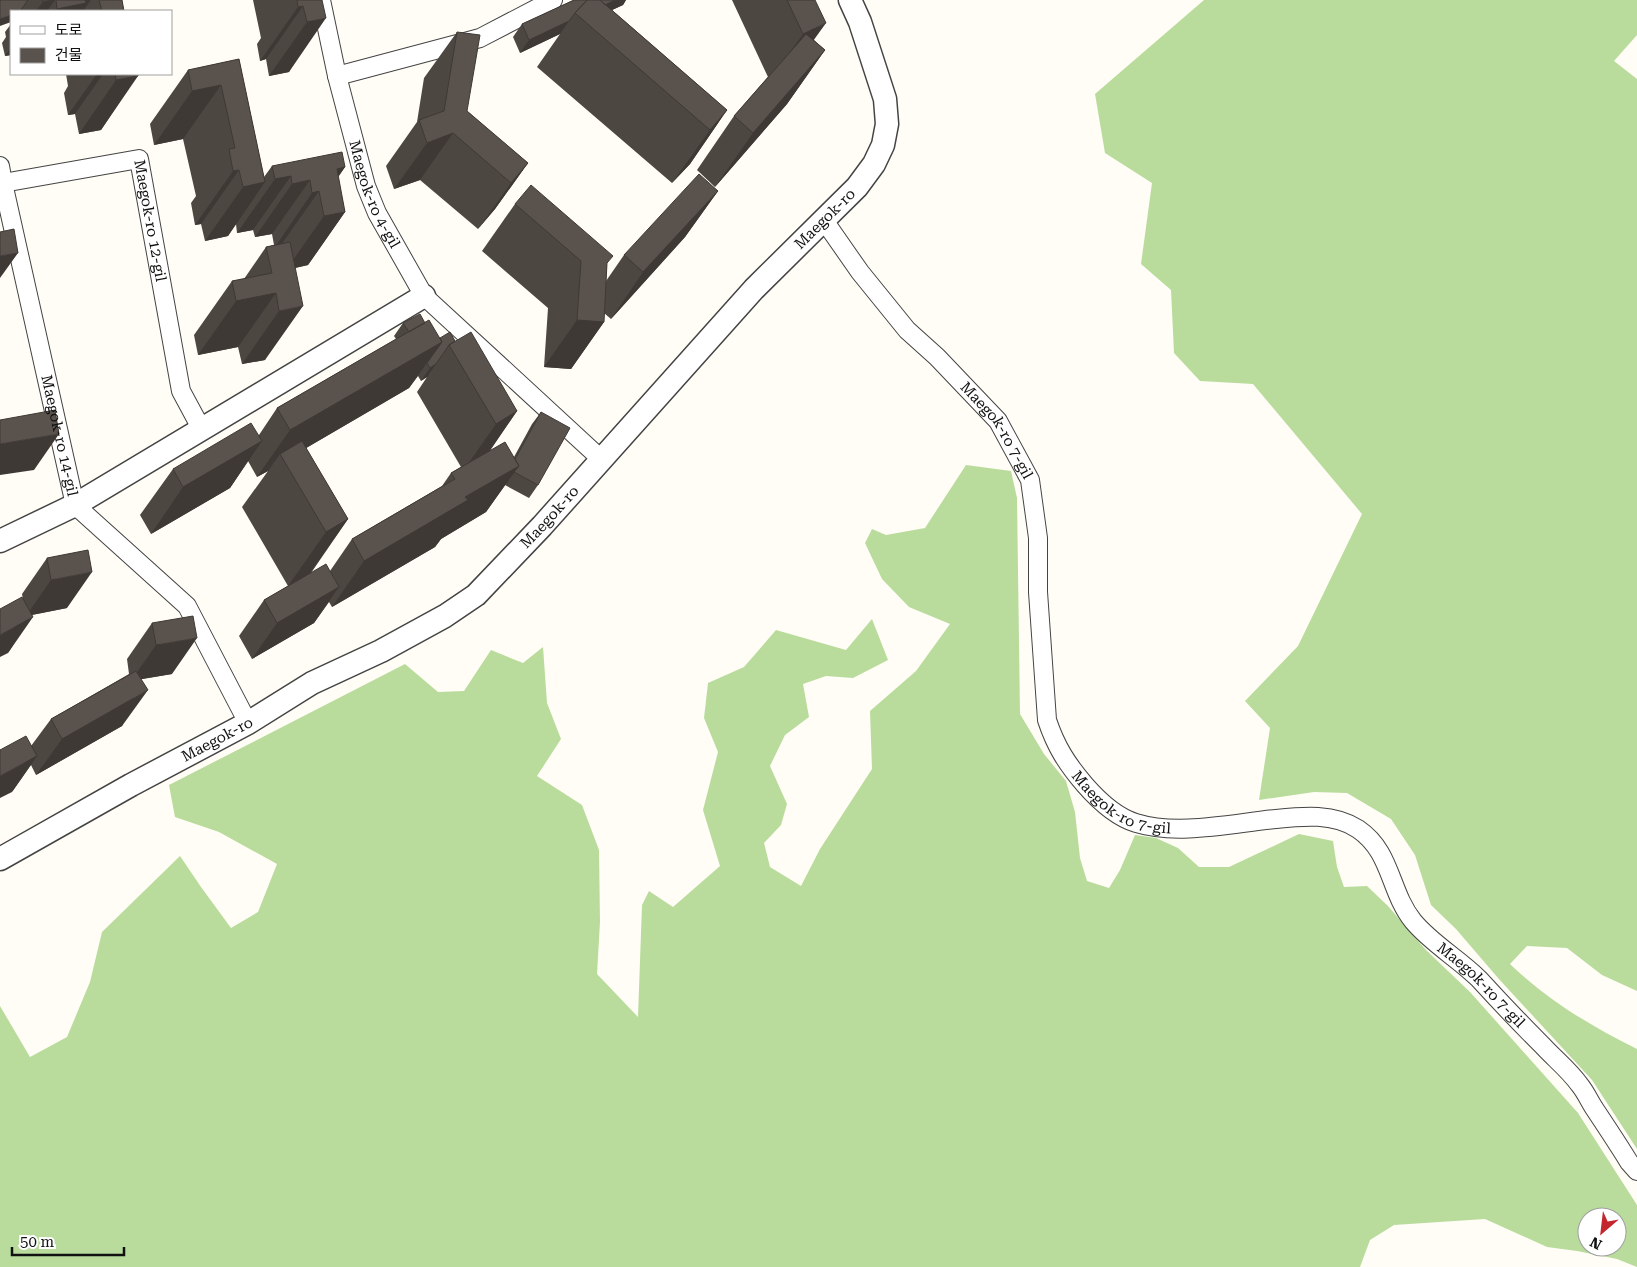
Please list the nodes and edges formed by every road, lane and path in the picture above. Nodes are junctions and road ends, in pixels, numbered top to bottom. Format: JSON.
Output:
{"nodes":[{"id":1,"x":321,"y":0,"type":"edge"},
{"id":2,"x":553,"y":0,"type":"edge"},
{"id":3,"x":850,"y":0,"type":"edge"},
{"id":4,"x":337,"y":76,"type":"junction"},
{"id":5,"x":1,"y":177,"type":"edge"},
{"id":6,"x":823,"y":219,"type":"junction"},
{"id":7,"x":424,"y":296,"type":"junction"},
{"id":8,"x":202,"y":430,"type":"junction"},
{"id":9,"x":601,"y":459,"type":"junction"},
{"id":10,"x":75,"y":505,"type":"junction"},
{"id":11,"x":0,"y":541,"type":"edge"},
{"id":12,"x":248,"y":723,"type":"junction"},
{"id":13,"x":0,"y":859,"type":"edge"},
{"id":14,"x":1637,"y":1171,"type":"edge"}],
"edges":[{"from":1,"to":4,"type":"street","name":"Maegok-ro 4-gil"},
{"from":2,"to":4,"type":"street"},
{"from":3,"to":6,"type":"street","name":"Maegok-ro"},
{"from":4,"to":7,"type":"street","name":"Maegok-ro 4-gil"},
{"from":5,"to":8,"type":"street","name":"Maegok-ro 12-gil"},
{"from":5,"to":10,"type":"street","name":"Maegok-ro 14-gil"},
{"from":6,"to":9,"type":"street","name":"Maegok-ro"},
{"from":6,"to":14,"type":"street","name":"Maegok-ro 7-gil"},
{"from":7,"to":8,"type":"street"},
{"from":7,"to":9,"type":"street","name":"Maegok-ro 4-gil"},
{"from":8,"to":10,"type":"street"},
{"from":9,"to":12,"type":"street","name":"Maegok-ro"},
{"from":10,"to":11,"type":"street"},
{"from":10,"to":12,"type":"street","name":"Maegok-ro 14-gil"},
{"from":12,"to":13,"type":"street","name":"Maegok-ro"}]}
